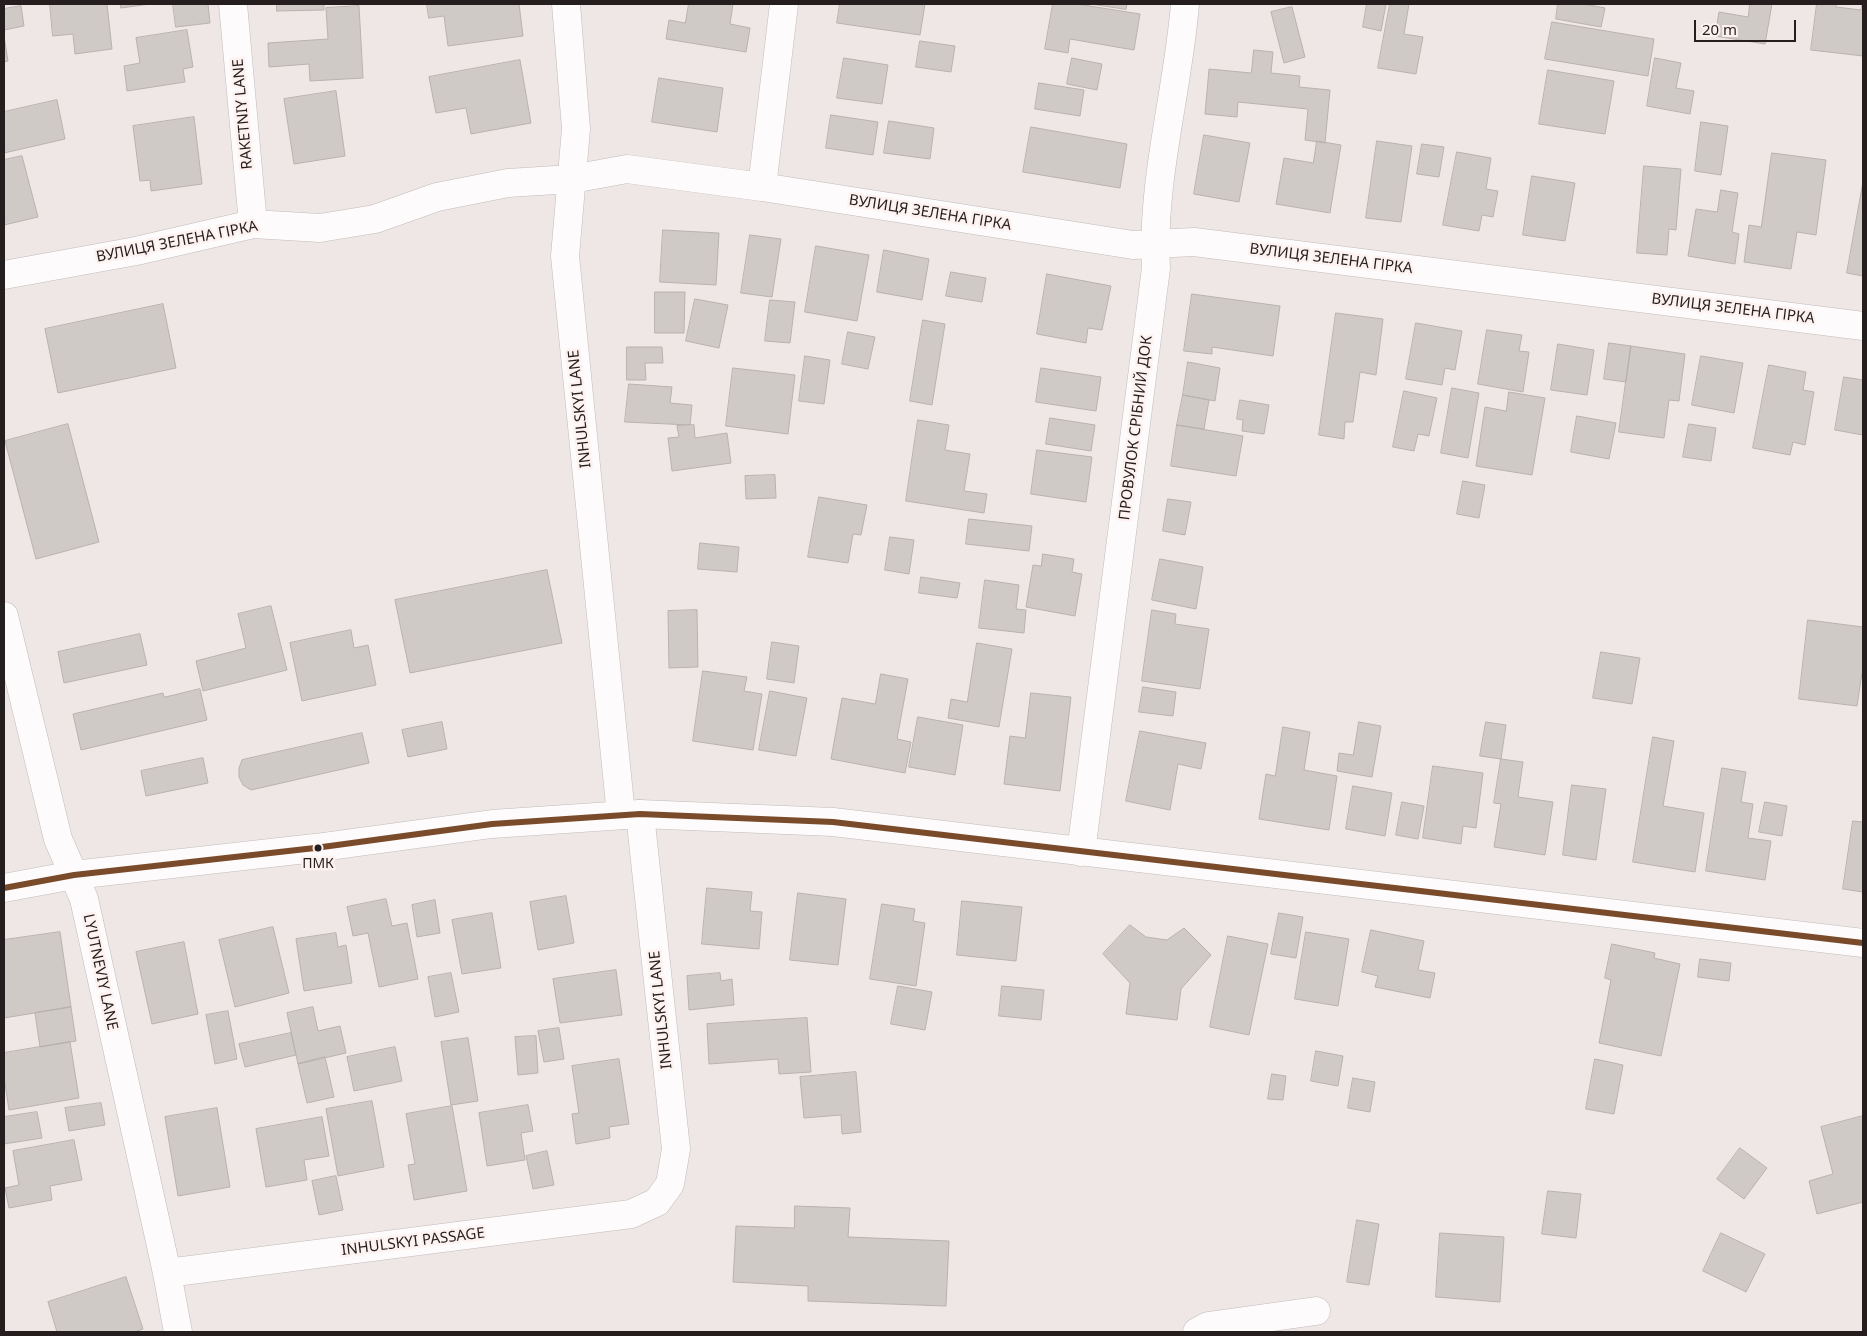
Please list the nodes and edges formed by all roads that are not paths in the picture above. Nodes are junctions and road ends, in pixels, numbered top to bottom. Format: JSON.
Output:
{"nodes":[{"id":1,"x":233,"y":4,"type":"edge"},
{"id":2,"x":566,"y":4,"type":"edge"},
{"id":3,"x":784,"y":4,"type":"edge"},
{"id":4,"x":1185,"y":4,"type":"edge"},
{"id":5,"x":572,"y":179,"type":"junction"},
{"id":6,"x":762,"y":187,"type":"junction"},
{"id":7,"x":253,"y":224,"type":"junction"},
{"id":8,"x":1155,"y":244,"type":"junction"},
{"id":9,"x":4,"y":275,"type":"edge"},
{"id":10,"x":1863,"y":326,"type":"edge"},
{"id":11,"x":4,"y":616,"type":"edge"},
{"id":12,"x":631,"y":814,"type":"junction"},
{"id":13,"x":1081,"y":852,"type":"junction"},
{"id":14,"x":74,"y":875,"type":"junction"},
{"id":15,"x":4,"y":888,"type":"edge"},
{"id":16,"x":1863,"y":943,"type":"edge"},
{"id":17,"x":657,"y":1202,"type":"joint"},
{"id":18,"x":167,"y":1273,"type":"junction"},
{"id":19,"x":1316,"y":1311,"type":"dead end"},
{"id":20,"x":178,"y":1332,"type":"edge"},
{"id":21,"x":1197,"y":1332,"type":"edge"}],
"edges":[{"from":1,"to":7,"type":"street","name":"RAKETNIY LANE"},
{"from":2,"to":5,"type":"street","name":"INHULSKYI LANE"},
{"from":3,"to":6,"type":"street"},
{"from":4,"to":8,"type":"street","name":"ПРОВУЛОК СРІБНИЙ ДОК"},
{"from":5,"to":6,"type":"street","name":"ВУЛИЦЯ ЗЕЛЕНА ГІРКА"},
{"from":5,"to":7,"type":"street","name":"ВУЛИЦЯ ЗЕЛЕНА ГІРКА"},
{"from":5,"to":12,"type":"street","name":"INHULSKYI LANE"},
{"from":6,"to":8,"type":"street","name":"ВУЛИЦЯ ЗЕЛЕНА ГІРКА"},
{"from":7,"to":9,"type":"street","name":"ВУЛИЦЯ ЗЕЛЕНА ГІРКА"},
{"from":8,"to":10,"type":"street","name":"ВУЛИЦЯ ЗЕЛЕНА ГІРКА"},
{"from":8,"to":13,"type":"street","name":"ПРОВУЛОК СРІБНИЙ ДОК"},
{"from":11,"to":14,"type":"street","name":"LYUTNEVIY LANE"},
{"from":12,"to":13,"type":"street"},
{"from":12,"to":14,"type":"street"},
{"from":12,"to":17,"type":"street","name":"INHULSKYI LANE"},
{"from":13,"to":16,"type":"street"},
{"from":14,"to":15,"type":"street"},
{"from":14,"to":18,"type":"street","name":"LYUTNEVIY LANE"},
{"from":17,"to":18,"type":"street","name":"INHULSKYI PASSAGE"},
{"from":18,"to":20,"type":"street","name":"LYUTNEVIY LANE"},
{"from":19,"to":21,"type":"street"}]}
